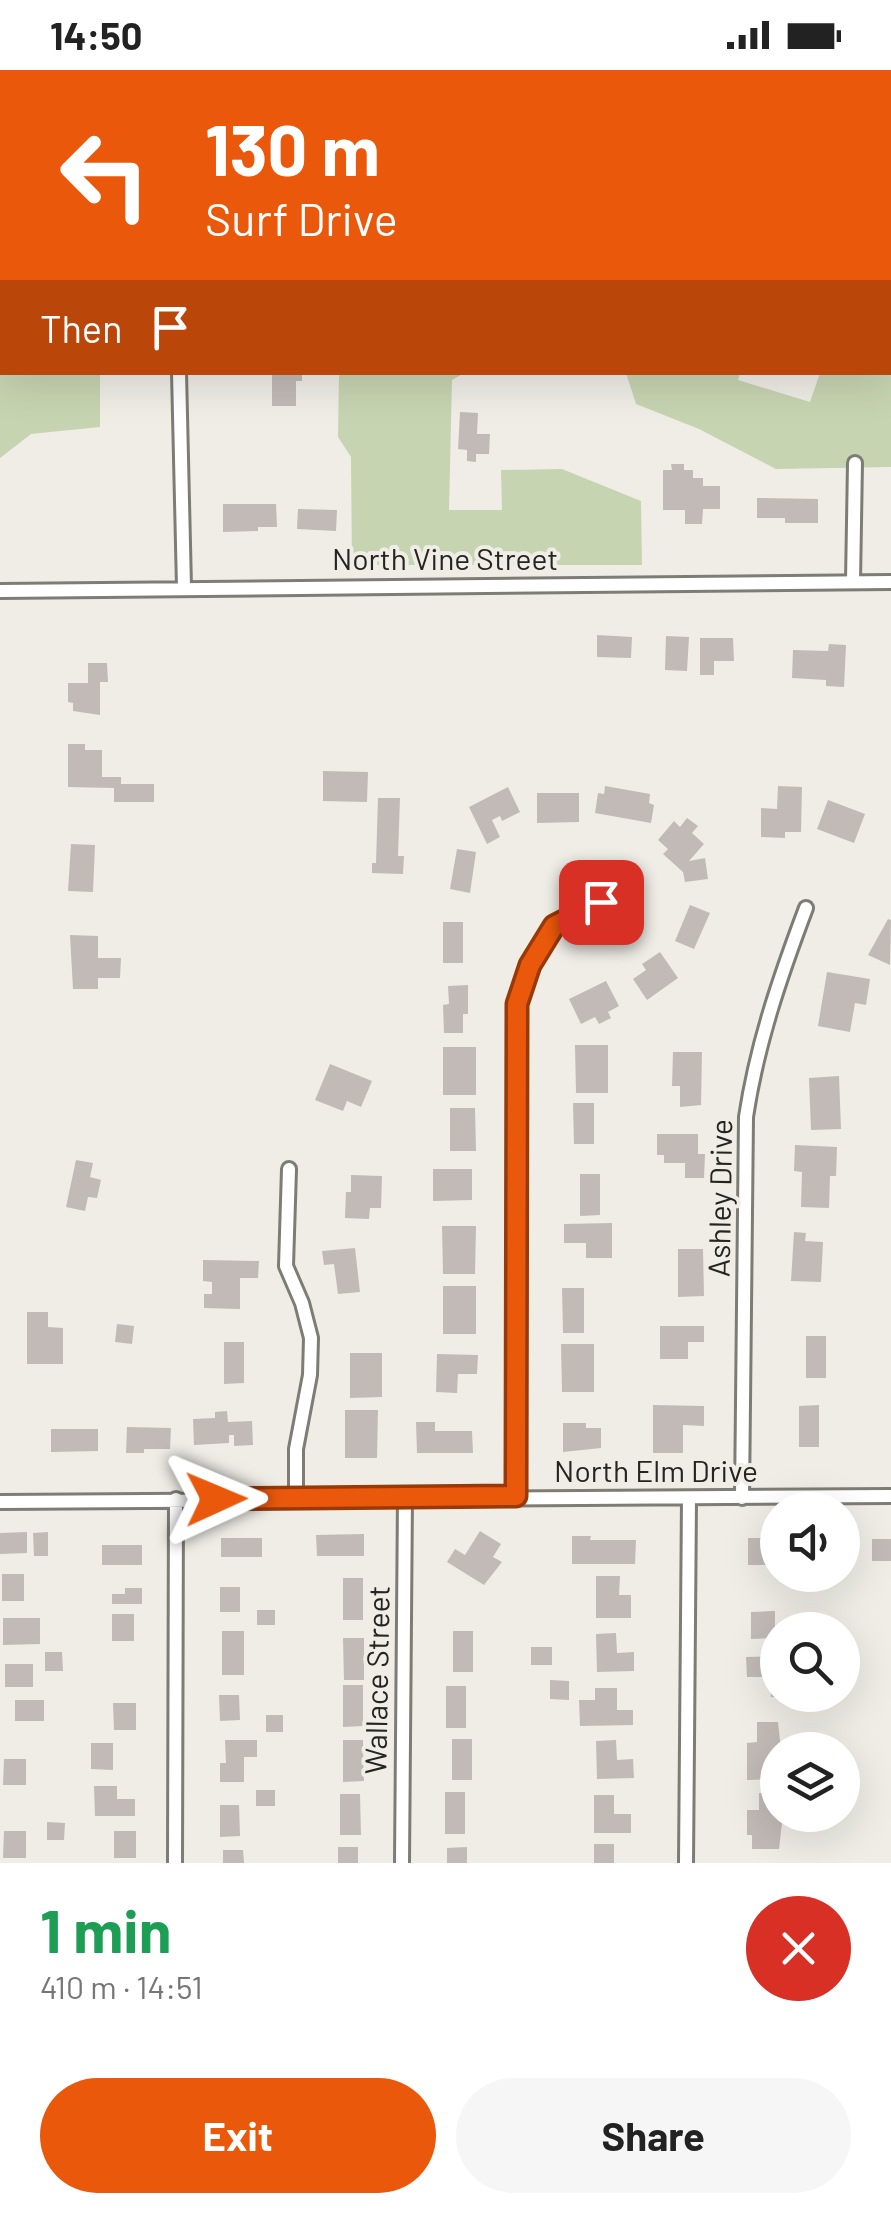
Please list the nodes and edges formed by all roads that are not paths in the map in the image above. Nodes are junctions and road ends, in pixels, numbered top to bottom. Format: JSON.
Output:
{"nodes":[{"id":1,"x":179,"y":375,"type":"edge"},
{"id":2,"x":855,"y":463,"type":"dead end"},
{"id":3,"x":853,"y":582,"type":"junction"},
{"id":4,"x":891,"y":582,"type":"edge"},
{"id":5,"x":184,"y":588,"type":"junction"},
{"id":6,"x":0,"y":592,"type":"edge"},
{"id":7,"x":601,"y":902,"type":"dead end"},
{"id":8,"x":806,"y":908,"type":"dead end"},
{"id":9,"x":288,"y":1169,"type":"dead end"},
{"id":10,"x":516,"y":1496,"type":"junction"},
{"id":11,"x":891,"y":1496,"type":"edge"},
{"id":12,"x":405,"y":1497,"type":"junction"},
{"id":13,"x":296,"y":1498,"type":"junction"},
{"id":14,"x":742,"y":1498,"type":"junction"},
{"id":15,"x":176,"y":1499,"type":"junction"},
{"id":16,"x":690,"y":1499,"type":"junction"},
{"id":17,"x":0,"y":1502,"type":"edge"},
{"id":18,"x":174,"y":1863,"type":"edge"},
{"id":19,"x":402,"y":1863,"type":"edge"},
{"id":20,"x":686,"y":1863,"type":"edge"}],
"edges":[{"from":1,"to":5,"type":"street"},
{"from":2,"to":3,"type":"street"},
{"from":3,"to":4,"type":"street","name":"North Vine Street"},
{"from":3,"to":5,"type":"street","name":"North Vine Street"},
{"from":5,"to":6,"type":"street","name":"North Vine Street"},
{"from":7,"to":10,"type":"street"},
{"from":8,"to":14,"type":"street","name":"Ashley Drive"},
{"from":9,"to":13,"type":"street"},
{"from":10,"to":12,"type":"street","name":"North Elm Drive"},
{"from":10,"to":16,"type":"street","name":"North Elm Drive"},
{"from":11,"to":14,"type":"street","name":"North Elm Drive"},
{"from":12,"to":13,"type":"street","name":"North Elm Drive"},
{"from":12,"to":19,"type":"street","name":"Wallace Street"},
{"from":13,"to":15,"type":"street","name":"North Elm Drive"},
{"from":14,"to":16,"type":"street","name":"North Elm Drive"},
{"from":15,"to":17,"type":"street","name":"North Elm Drive"},
{"from":15,"to":18,"type":"street"},
{"from":16,"to":20,"type":"street"}]}
